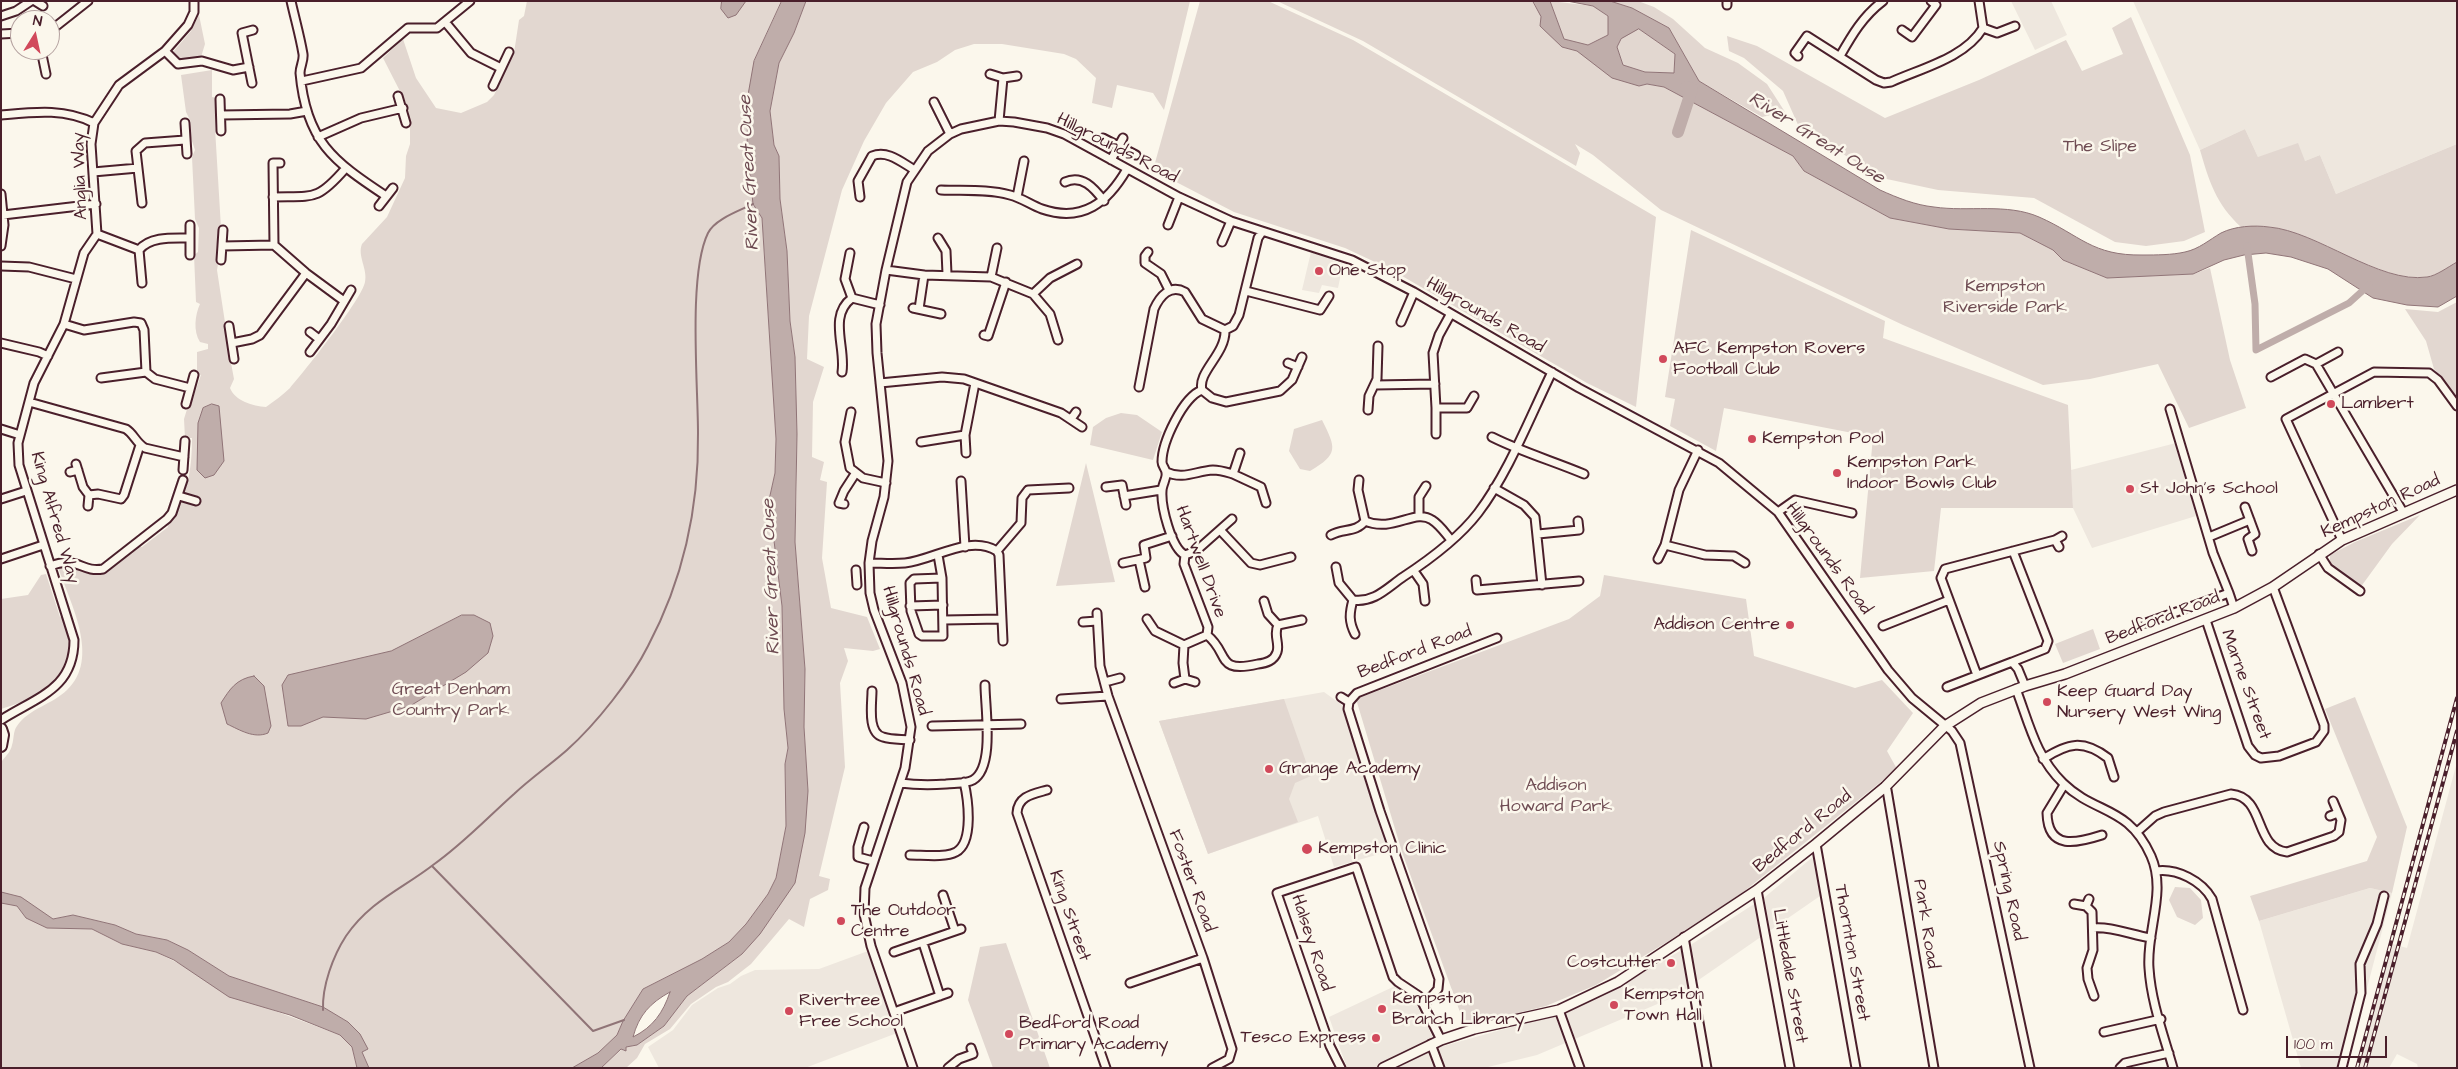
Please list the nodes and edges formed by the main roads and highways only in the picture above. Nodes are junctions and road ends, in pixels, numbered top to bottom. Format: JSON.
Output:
{"nodes":[{"id":1,"x":2457,"y":490,"type":"edge"},
{"id":2,"x":2319,"y":554,"type":"joint"},
{"id":3,"x":1,"y":729,"type":"edge"},
{"id":4,"x":1,"y":746,"type":"edge"},
{"id":5,"x":1383,"y":1068,"type":"edge"}],
"edges":[{"from":1,"to":2,"type":"main road","name":"Kempston Road"},
{"from":2,"to":5,"type":"main road","name":"Bedford Road"},
{"from":3,"to":4,"type":"highway"}]}
